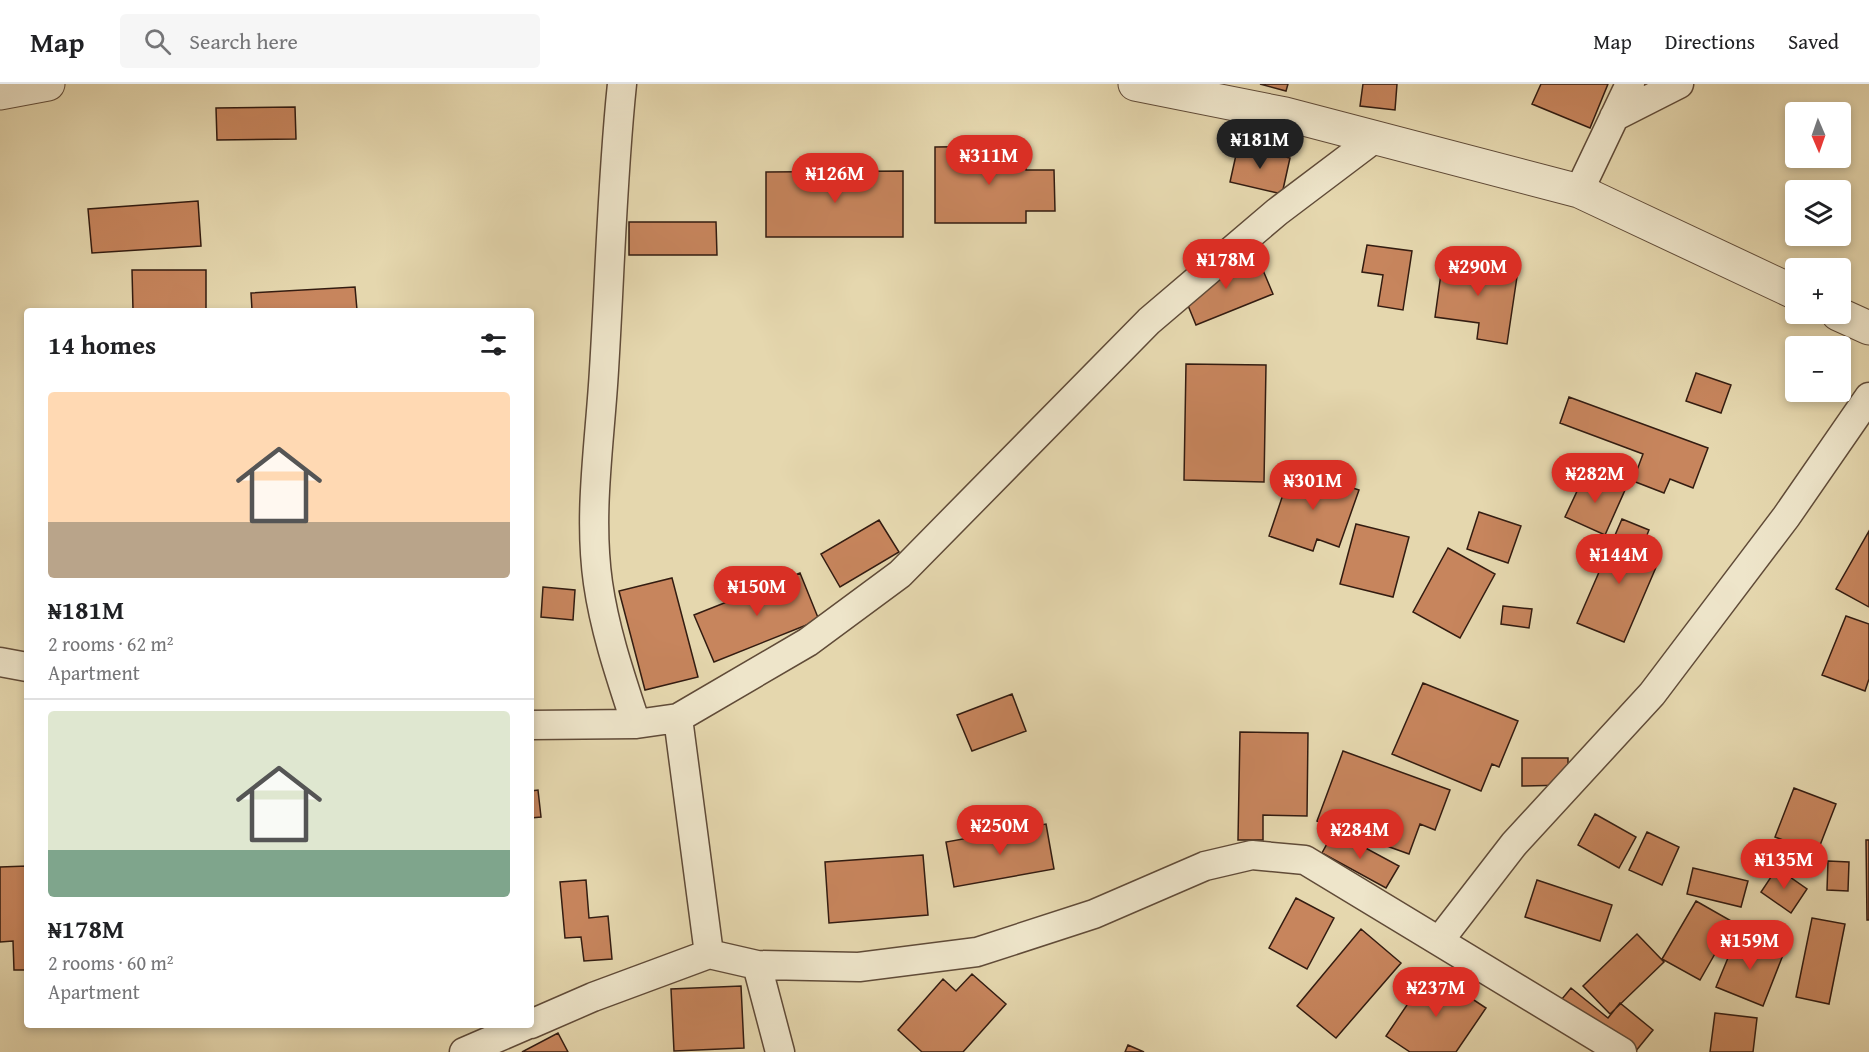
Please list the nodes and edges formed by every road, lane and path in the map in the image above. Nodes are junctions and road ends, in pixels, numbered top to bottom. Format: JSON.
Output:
{"nodes":[{"id":1,"x":48,"y":84,"type":"edge"},
{"id":2,"x":622,"y":84,"type":"edge"},
{"id":3,"x":1135,"y":84,"type":"edge"},
{"id":4,"x":1630,"y":84,"type":"edge"},
{"id":5,"x":1679,"y":84,"type":"edge"},
{"id":6,"x":0,"y":93,"type":"edge"},
{"id":7,"x":1614,"y":117,"type":"junction"},
{"id":8,"x":1375,"y":138,"type":"junction"},
{"id":9,"x":1580,"y":191,"type":"junction"},
{"id":10,"x":1785,"y":288,"type":"edge"},
{"id":11,"x":1851,"y":320,"type":"edge"},
{"id":12,"x":1869,"y":328,"type":"edge"},
{"id":13,"x":1869,"y":397,"type":"edge"},
{"id":14,"x":0,"y":662,"type":"edge"},
{"id":15,"x":24,"y":666,"type":"edge"},
{"id":16,"x":678,"y":718,"type":"junction"},
{"id":17,"x":636,"y":724,"type":"junction"},
{"id":18,"x":534,"y":725,"type":"edge"},
{"id":19,"x":1439,"y":941,"type":"junction"},
{"id":20,"x":709,"y":954,"type":"junction"},
{"id":21,"x":758,"y":965,"type":"junction"},
{"id":22,"x":534,"y":1022,"type":"edge"},
{"id":23,"x":521,"y":1028,"type":"edge"},
{"id":24,"x":464,"y":1052,"type":"edge"},
{"id":25,"x":780,"y":1052,"type":"edge"},
{"id":26,"x":1622,"y":1052,"type":"edge"}],
"edges":[{"from":1,"to":6,"type":"street"},
{"from":2,"to":17,"type":"street"},
{"from":3,"to":8,"type":"street"},
{"from":4,"to":7,"type":"street"},
{"from":5,"to":7,"type":"street"},
{"from":7,"to":9,"type":"street"},
{"from":8,"to":9,"type":"street"},
{"from":8,"to":16,"type":"street"},
{"from":9,"to":10,"type":"street"},
{"from":11,"to":12,"type":"street"},
{"from":13,"to":19,"type":"street"},
{"from":14,"to":15,"type":"street"},
{"from":16,"to":17,"type":"street"},
{"from":16,"to":20,"type":"street"},
{"from":17,"to":18,"type":"street"},
{"from":19,"to":21,"type":"street"},
{"from":19,"to":26,"type":"street"},
{"from":20,"to":21,"type":"street"},
{"from":20,"to":22,"type":"street"},
{"from":21,"to":25,"type":"street"},
{"from":23,"to":24,"type":"street"}]}
